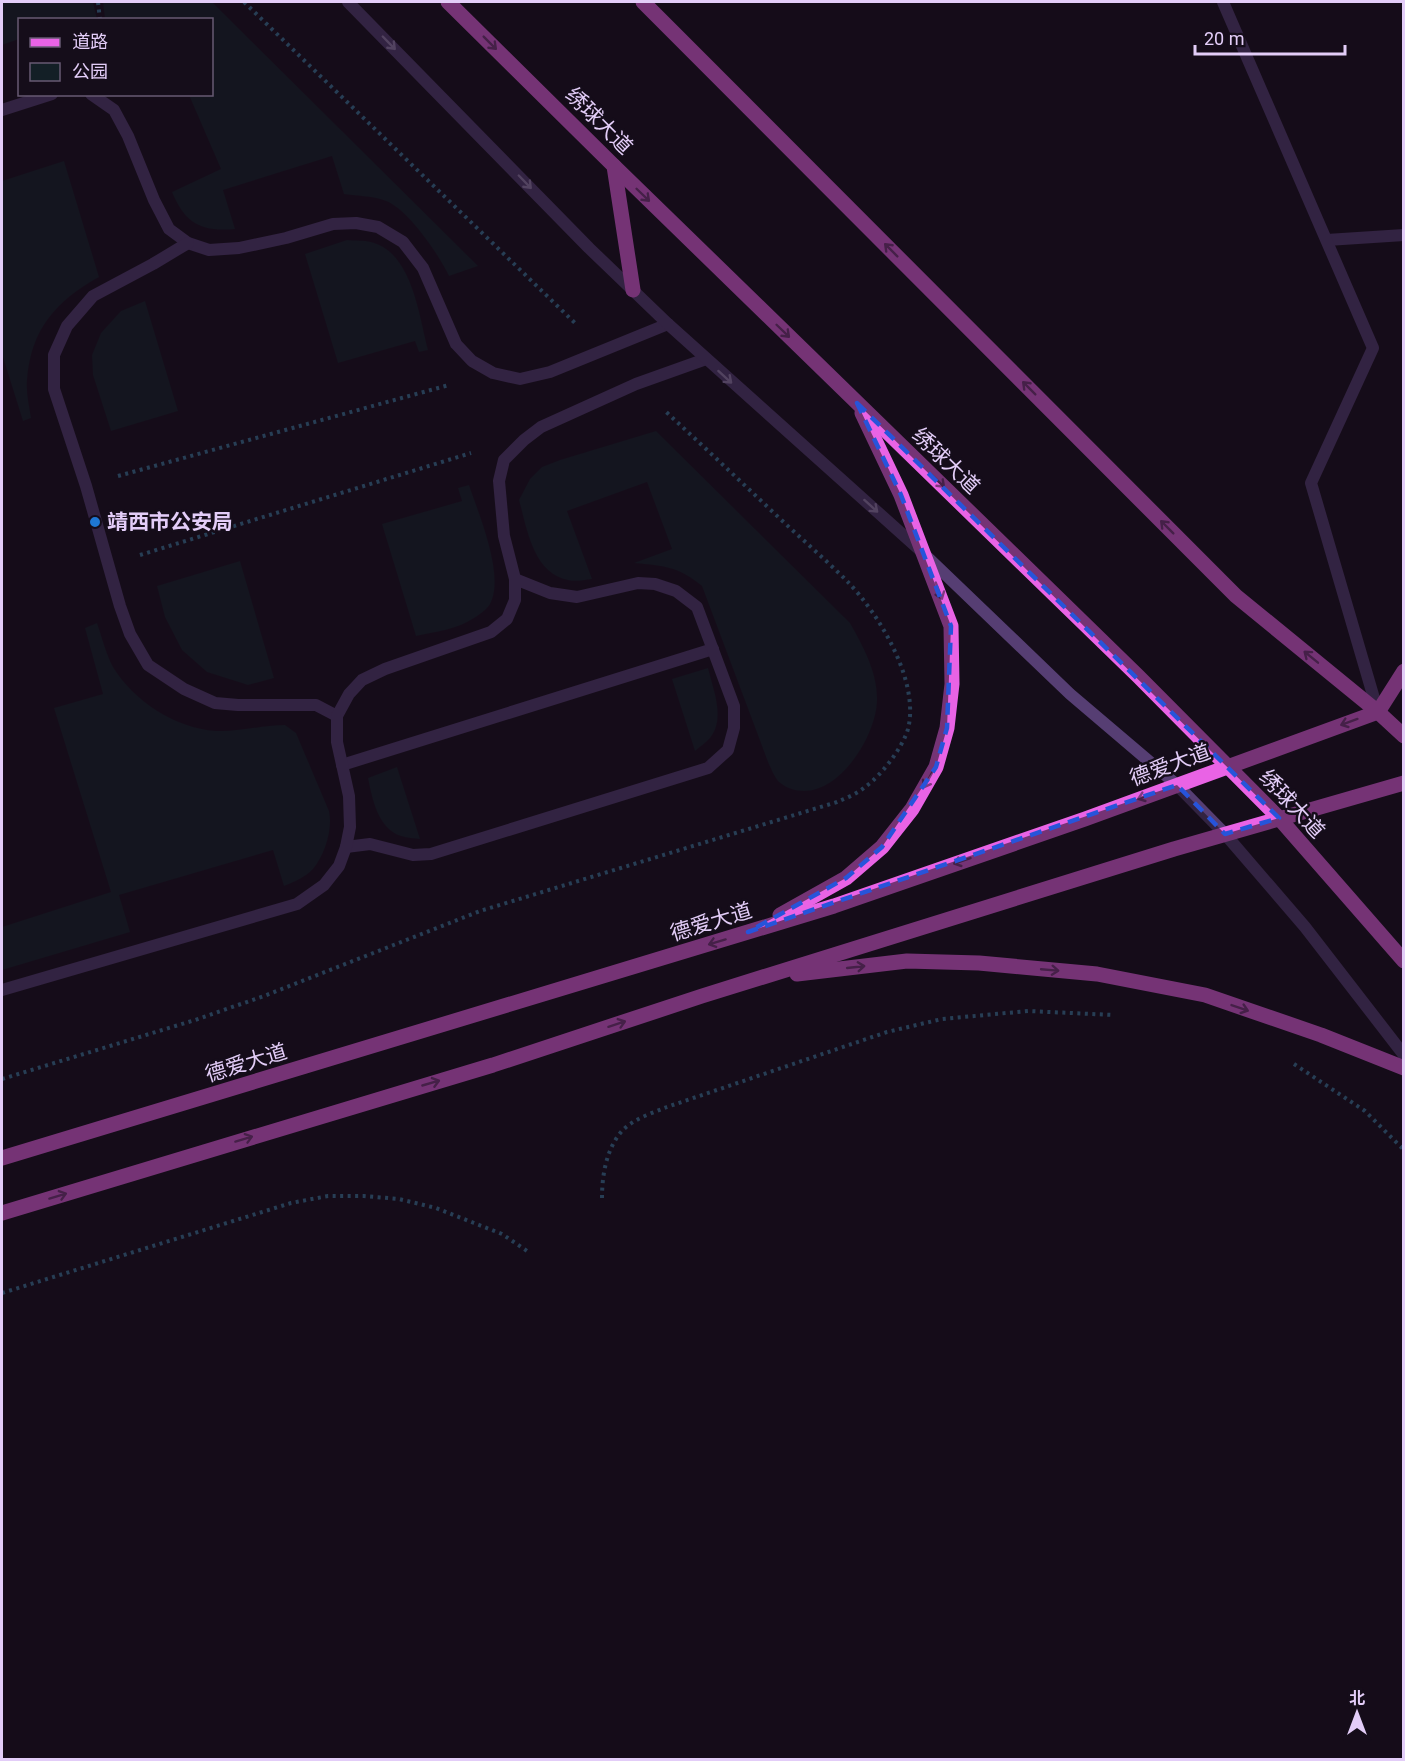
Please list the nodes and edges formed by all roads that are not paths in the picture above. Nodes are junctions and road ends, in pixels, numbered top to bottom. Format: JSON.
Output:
{"nodes":[{"id":1,"x":348,"y":2,"type":"edge"},
{"id":2,"x":448,"y":2,"type":"edge"},
{"id":3,"x":643,"y":2,"type":"edge"},
{"id":4,"x":1223,"y":2,"type":"edge"},
{"id":5,"x":46,"y":96,"type":"edge"},
{"id":6,"x":95,"y":96,"type":"edge"},
{"id":7,"x":2,"y":110,"type":"edge"},
{"id":8,"x":614,"y":166,"type":"junction"},
{"id":9,"x":1404,"y":235,"type":"edge"},
{"id":10,"x":1327,"y":240,"type":"junction"},
{"id":11,"x":188,"y":243,"type":"junction"},
{"id":12,"x":633,"y":290,"type":"junction"},
{"id":13,"x":668,"y":324,"type":"junction"},
{"id":14,"x":706,"y":360,"type":"junction"},
{"id":15,"x":857,"y":403,"type":"junction"},
{"id":16,"x":921,"y":551,"type":"junction"},
{"id":17,"x":515,"y":579,"type":"junction"},
{"id":18,"x":713,"y":649,"type":"junction"},
{"id":19,"x":1404,"y":670,"type":"edge"},
{"id":20,"x":1378,"y":712,"type":"junction"},
{"id":21,"x":337,"y":716,"type":"junction"},
{"id":22,"x":1404,"y":736,"type":"edge"},
{"id":23,"x":342,"y":765,"type":"junction"},
{"id":24,"x":1227,"y":767,"type":"junction"},
{"id":25,"x":1404,"y":783,"type":"edge"},
{"id":26,"x":1177,"y":785,"type":"junction"},
{"id":27,"x":1280,"y":818,"type":"junction"},
{"id":28,"x":1225,"y":834,"type":"junction"},
{"id":29,"x":346,"y":847,"type":"junction"},
{"id":30,"x":748,"y":932,"type":"junction"},
{"id":31,"x":1404,"y":961,"type":"edge"},
{"id":32,"x":756,"y":980,"type":"junction"},
{"id":33,"x":2,"y":990,"type":"edge"},
{"id":34,"x":1404,"y":1055,"type":"edge"},
{"id":35,"x":1404,"y":1068,"type":"edge"},
{"id":36,"x":2,"y":1158,"type":"edge"},
{"id":37,"x":2,"y":1213,"type":"edge"}],
"edges":[{"from":1,"to":12,"type":"street","one_way":true},
{"from":2,"to":8,"type":"main road","name":"绣球大道","one_way":true},
{"from":20,"to":3,"type":"main road","one_way":true},
{"from":4,"to":10,"type":"street"},
{"from":5,"to":7,"type":"street"},
{"from":6,"to":11,"type":"street"},
{"from":8,"to":12,"type":"main road"},
{"from":8,"to":15,"type":"main road","name":"绣球大道","one_way":true},
{"from":9,"to":10,"type":"street"},
{"from":10,"to":20,"type":"street"},
{"from":11,"to":13,"type":"street"},
{"from":11,"to":21,"type":"street"},
{"from":12,"to":13,"type":"street"},
{"from":13,"to":14,"type":"street"},
{"from":14,"to":16,"type":"street","one_way":true},
{"from":14,"to":17,"type":"street"},
{"from":15,"to":16,"type":"main road"},
{"from":15,"to":24,"type":"main road","name":"绣球大道","one_way":true},
{"from":16,"to":26,"type":"street"},
{"from":16,"to":30,"type":"main road","one_way":true},
{"from":17,"to":18,"type":"street"},
{"from":17,"to":21,"type":"street"},
{"from":18,"to":23,"type":"street"},
{"from":18,"to":29,"type":"street"},
{"from":19,"to":20,"type":"main road"},
{"from":20,"to":22,"type":"main road"},
{"from":20,"to":24,"type":"main road","name":"德爱大道","one_way":true},
{"from":21,"to":23,"type":"street"},
{"from":23,"to":29,"type":"street"},
{"from":24,"to":26,"type":"main road","name":"德爱大道"},
{"from":24,"to":27,"type":"main road","name":"绣球大道"},
{"from":25,"to":27,"type":"main road"},
{"from":26,"to":28,"type":"street"},
{"from":26,"to":30,"type":"main road","name":"德爱大道","one_way":true},
{"from":27,"to":28,"type":"main road"},
{"from":27,"to":31,"type":"main road","name":"绣球大道"},
{"from":28,"to":32,"type":"main road"},
{"from":28,"to":34,"type":"street"},
{"from":29,"to":33,"type":"street"},
{"from":30,"to":36,"type":"main road","name":"德爱大道","one_way":true},
{"from":32,"to":35,"type":"main road","one_way":true},
{"from":37,"to":32,"type":"main road","one_way":true}]}
